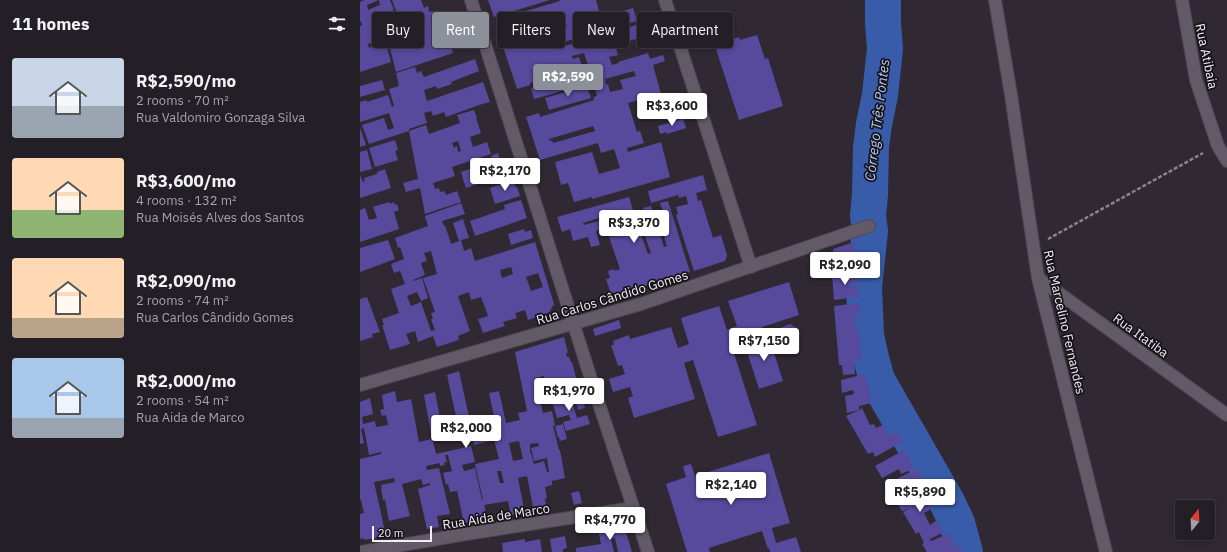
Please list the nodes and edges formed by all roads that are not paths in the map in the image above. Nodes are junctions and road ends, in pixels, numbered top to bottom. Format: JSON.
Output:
{"nodes":[{"id":1,"x":471,"y":0,"type":"edge"},
{"id":2,"x":665,"y":0,"type":"edge"},
{"id":3,"x":995,"y":0,"type":"edge"},
{"id":4,"x":1182,"y":0,"type":"edge"},
{"id":5,"x":1227,"y":161,"type":"edge"},
{"id":6,"x":869,"y":226,"type":"dead end"},
{"id":7,"x":751,"y":267,"type":"junction"},
{"id":8,"x":1038,"y":278,"type":"junction"},
{"id":9,"x":574,"y":323,"type":"junction"},
{"id":10,"x":360,"y":384,"type":"edge"},
{"id":11,"x":1227,"y":415,"type":"edge"},
{"id":12,"x":633,"y":508,"type":"junction"},
{"id":13,"x":362,"y":552,"type":"edge"},
{"id":14,"x":648,"y":552,"type":"edge"},
{"id":15,"x":1106,"y":552,"type":"edge"}],
"edges":[{"from":1,"to":9,"type":"street"},
{"from":2,"to":7,"type":"street"},
{"from":3,"to":8,"type":"street","name":"Rua Marcelino Fernandes"},
{"from":4,"to":5,"type":"street","name":"Rua Atibaia"},
{"from":6,"to":7,"type":"street","name":"Rua Carlos Cândido Gomes"},
{"from":7,"to":9,"type":"street","name":"Rua Carlos Cândido Gomes"},
{"from":8,"to":11,"type":"street","name":"Rua Itatiba"},
{"from":8,"to":15,"type":"street","name":"Rua Marcelino Fernandes"},
{"from":9,"to":10,"type":"street","name":"Rua Carlos Cândido Gomes"},
{"from":9,"to":12,"type":"street"},
{"from":12,"to":13,"type":"street","name":"Rua Aida de Marco"},
{"from":12,"to":14,"type":"street"}]}
